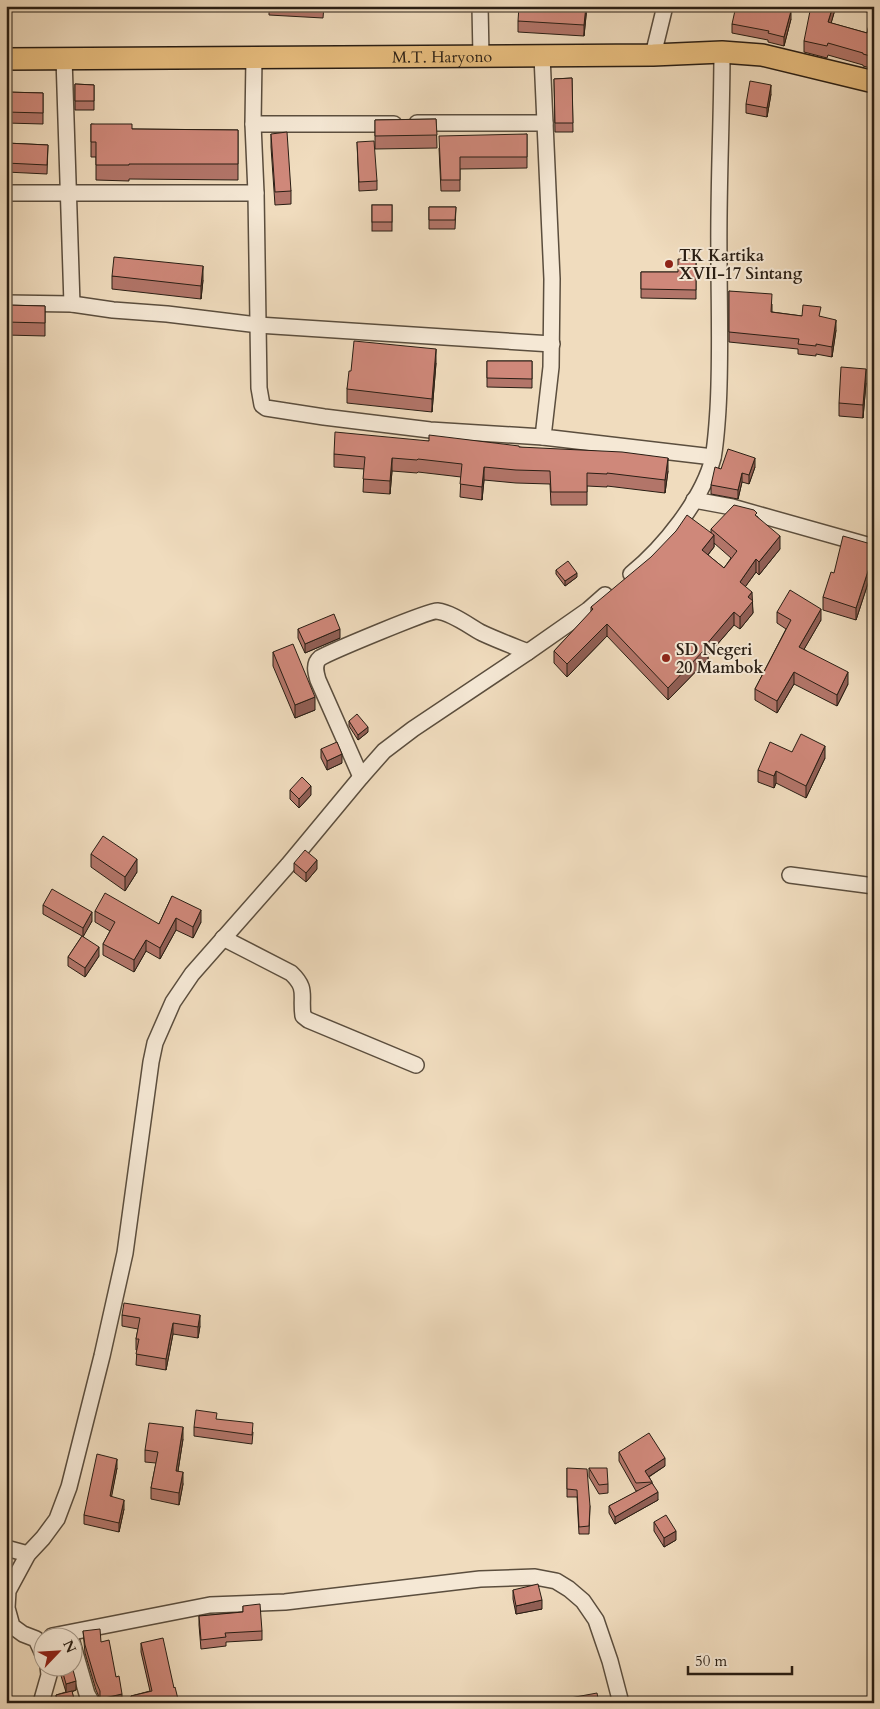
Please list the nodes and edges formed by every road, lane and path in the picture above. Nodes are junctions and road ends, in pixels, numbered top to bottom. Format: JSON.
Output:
{"nodes":[{"id":1,"x":480,"y":6,"type":"edge"},
{"id":2,"x":665,"y":6,"type":"edge"},
{"id":3,"x":722,"y":52,"type":"junction"},
{"id":4,"x":653,"y":54,"type":"junction"},
{"id":5,"x":481,"y":56,"type":"junction"},
{"id":6,"x":542,"y":56,"type":"junction"},
{"id":7,"x":64,"y":58,"type":"junction"},
{"id":8,"x":254,"y":58,"type":"junction"},
{"id":9,"x":6,"y":59,"type":"edge"},
{"id":10,"x":874,"y":82,"type":"edge"},
{"id":11,"x":545,"y":123,"type":"junction"},
{"id":12,"x":253,"y":124,"type":"junction"},
{"id":13,"x":6,"y":193,"type":"edge"},
{"id":14,"x":68,"y":193,"type":"junction"},
{"id":15,"x":256,"y":193,"type":"junction"},
{"id":16,"x":6,"y":303,"type":"edge"},
{"id":17,"x":72,"y":304,"type":"junction"},
{"id":18,"x":258,"y":325,"type":"junction"},
{"id":19,"x":552,"y":344,"type":"junction"},
{"id":20,"x":543,"y":437,"type":"junction"},
{"id":21,"x":713,"y":457,"type":"junction"},
{"id":22,"x":694,"y":500,"type":"junction"},
{"id":23,"x":874,"y":547,"type":"edge"},
{"id":24,"x":528,"y":652,"type":"junction"},
{"id":25,"x":361,"y":777,"type":"junction"},
{"id":26,"x":790,"y":875,"type":"dead end"},
{"id":27,"x":874,"y":886,"type":"edge"},
{"id":28,"x":223,"y":938,"type":"junction"},
{"id":29,"x":416,"y":1065,"type":"dead end"},
{"id":30,"x":6,"y":1548,"type":"edge"},
{"id":31,"x":28,"y":1554,"type":"junction"},
{"id":32,"x":82,"y":1635,"type":"edge"},
{"id":33,"x":32,"y":1639,"type":"edge"},
{"id":34,"x":49,"y":1676,"type":"edge"},
{"id":35,"x":82,"y":1676,"type":"edge"},
{"id":36,"x":41,"y":1703,"type":"edge"},
{"id":37,"x":92,"y":1703,"type":"edge"},
{"id":38,"x":621,"y":1703,"type":"edge"}],
"edges":[{"from":1,"to":5,"type":"street"},
{"from":2,"to":4,"type":"street"},
{"from":3,"to":4,"type":"highway","name":"M.T. Haryono"},
{"from":3,"to":10,"type":"highway","name":"M.T. Haryono"},
{"from":3,"to":21,"type":"street"},
{"from":4,"to":6,"type":"highway","name":"M.T. Haryono"},
{"from":5,"to":6,"type":"highway","name":"M.T. Haryono"},
{"from":5,"to":8,"type":"highway","name":"M.T. Haryono"},
{"from":6,"to":11,"type":"street"},
{"from":7,"to":8,"type":"highway","name":"M.T. Haryono"},
{"from":7,"to":9,"type":"highway","name":"M.T. Haryono"},
{"from":7,"to":14,"type":"street"},
{"from":8,"to":12,"type":"street"},
{"from":11,"to":12,"type":"street"},
{"from":11,"to":19,"type":"street"},
{"from":12,"to":15,"type":"street"},
{"from":13,"to":14,"type":"street"},
{"from":14,"to":15,"type":"street"},
{"from":14,"to":17,"type":"street"},
{"from":15,"to":18,"type":"street"},
{"from":16,"to":17,"type":"street"},
{"from":17,"to":18,"type":"street"},
{"from":18,"to":19,"type":"street"},
{"from":18,"to":20,"type":"street"},
{"from":19,"to":20,"type":"street"},
{"from":20,"to":21,"type":"street"},
{"from":21,"to":22,"type":"street"},
{"from":22,"to":23,"type":"street"},
{"from":22,"to":24,"type":"street"},
{"from":24,"to":25,"type":"street"},
{"from":24,"to":25,"type":"street"},
{"from":25,"to":28,"type":"street"},
{"from":26,"to":27,"type":"street"},
{"from":28,"to":29,"type":"street"},
{"from":28,"to":31,"type":"street"},
{"from":30,"to":31,"type":"street"},
{"from":31,"to":33,"type":"street"},
{"from":32,"to":38,"type":"street"},
{"from":34,"to":36,"type":"street"},
{"from":35,"to":37,"type":"street"}]}
